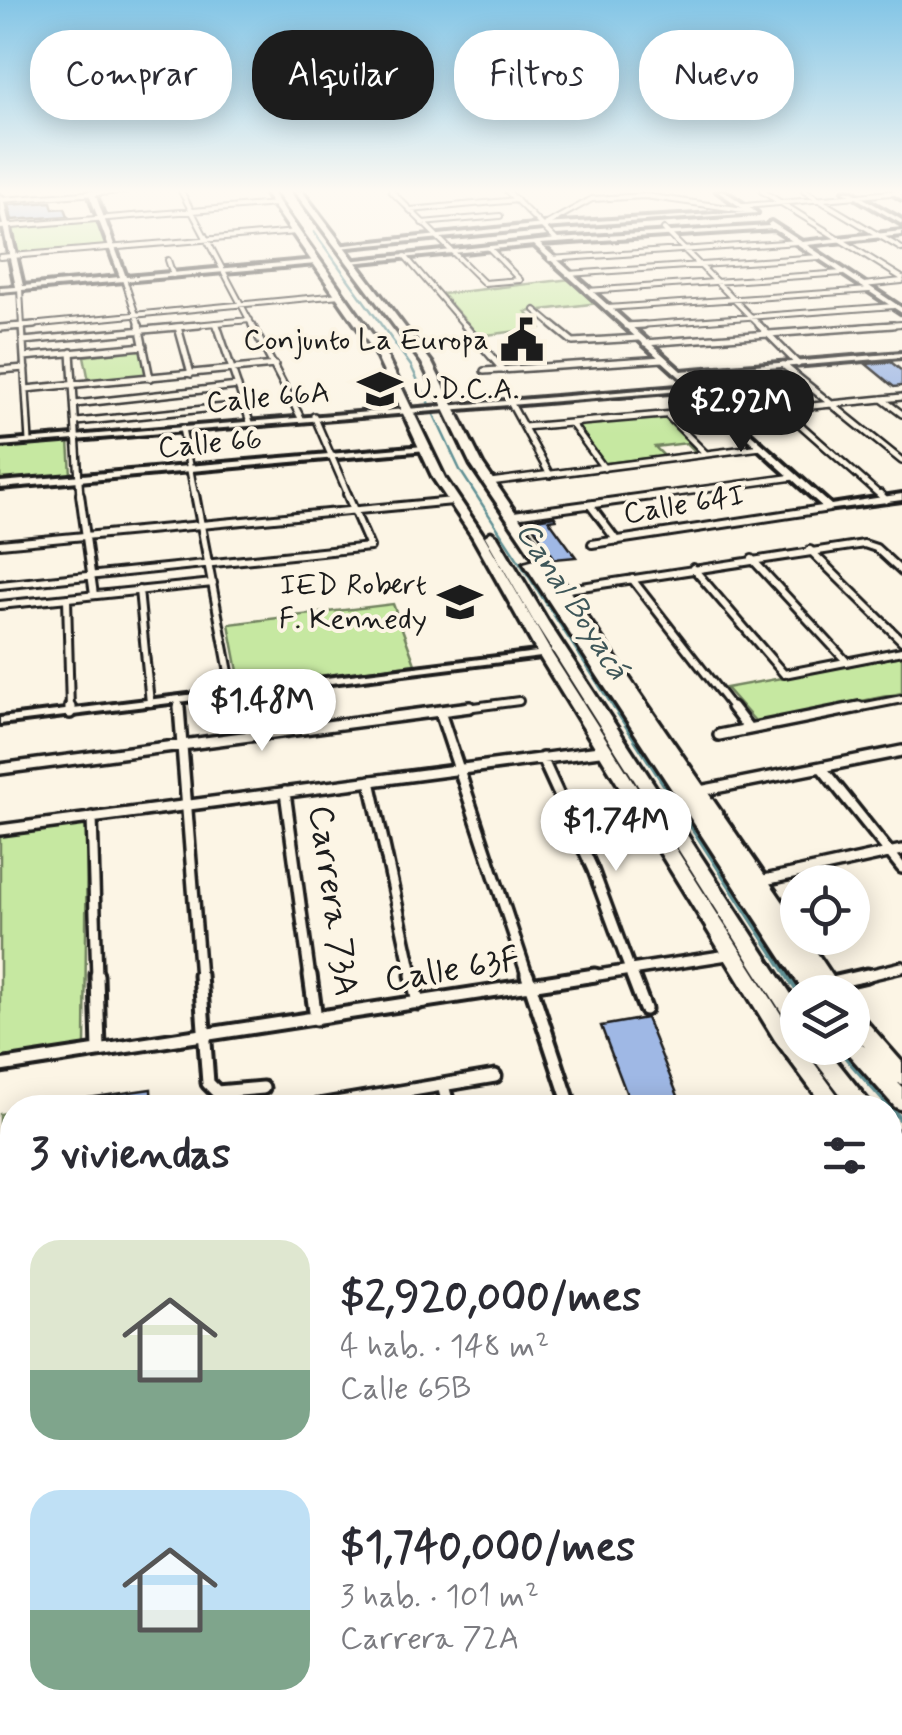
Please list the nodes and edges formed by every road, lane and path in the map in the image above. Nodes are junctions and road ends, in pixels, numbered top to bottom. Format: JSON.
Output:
{"nodes":[{"id":1,"x":16,"y":272,"type":"edge"},
{"id":2,"x":121,"y":272,"type":"edge"},
{"id":3,"x":172,"y":272,"type":"edge"},
{"id":4,"x":204,"y":272,"type":"edge"},
{"id":5,"x":225,"y":272,"type":"edge"},
{"id":6,"x":326,"y":272,"type":"edge"},
{"id":7,"x":329,"y":272,"type":"edge"},
{"id":8,"x":352,"y":272,"type":"edge"},
{"id":9,"x":358,"y":272,"type":"edge"},
{"id":10,"x":419,"y":272,"type":"edge"},
{"id":11,"x":474,"y":272,"type":"edge"},
{"id":12,"x":512,"y":272,"type":"edge"},
{"id":13,"x":566,"y":272,"type":"edge"},
{"id":14,"x":598,"y":272,"type":"edge"},
{"id":15,"x":707,"y":272,"type":"edge"},
{"id":16,"x":844,"y":272,"type":"joint"},
{"id":17,"x":568,"y":274,"type":"junction"},
{"id":18,"x":173,"y":275,"type":"junction"},
{"id":19,"x":124,"y":279,"type":"junction"},
{"id":20,"x":902,"y":279,"type":"edge"},
{"id":21,"x":520,"y":280,"type":"joint"},
{"id":22,"x":716,"y":282,"type":"junction"},
{"id":23,"x":488,"y":284,"type":"joint"},
{"id":24,"x":20,"y":288,"type":"junction"},
{"id":25,"x":866,"y":288,"type":"junction"},
{"id":26,"x":0,"y":290,"type":"edge"},
{"id":27,"x":587,"y":291,"type":"junction"},
{"id":28,"x":340,"y":296,"type":"junction"},
{"id":29,"x":734,"y":300,"type":"junction"},
{"id":30,"x":243,"y":305,"type":"junction"},
{"id":31,"x":894,"y":306,"type":"junction"},
{"id":32,"x":607,"y":308,"type":"junction"},
{"id":33,"x":535,"y":310,"type":"dead end"},
{"id":34,"x":902,"y":311,"type":"edge"},
{"id":35,"x":137,"y":315,"type":"junction"},
{"id":36,"x":387,"y":316,"type":"junction"},
{"id":37,"x":751,"y":317,"type":"junction"},
{"id":38,"x":250,"y":320,"type":"junction"},
{"id":39,"x":216,"y":323,"type":"junction"},
{"id":40,"x":902,"y":324,"type":"edge"},
{"id":41,"x":22,"y":326,"type":"junction"},
{"id":42,"x":626,"y":326,"type":"junction"},
{"id":43,"x":178,"y":327,"type":"junction"},
{"id":44,"x":0,"y":328,"type":"edge"},
{"id":45,"x":139,"y":330,"type":"junction"},
{"id":46,"x":768,"y":334,"type":"junction"},
{"id":47,"x":642,"y":340,"type":"junction"},
{"id":48,"x":23,"y":341,"type":"junction"},
{"id":49,"x":144,"y":346,"type":"junction"},
{"id":50,"x":71,"y":352,"type":"junction"},
{"id":51,"x":902,"y":355,"type":"edge"},
{"id":52,"x":24,"y":356,"type":"junction"},
{"id":53,"x":662,"y":358,"type":"junction"},
{"id":54,"x":798,"y":364,"type":"junction"},
{"id":55,"x":274,"y":365,"type":"junction"},
{"id":56,"x":783,"y":365,"type":"junction"},
{"id":57,"x":25,"y":368,"type":"junction"},
{"id":58,"x":0,"y":370,"type":"edge"},
{"id":59,"x":231,"y":370,"type":"junction"},
{"id":60,"x":503,"y":370,"type":"junction"},
{"id":61,"x":484,"y":371,"type":"dead end"},
{"id":62,"x":679,"y":373,"type":"junction"},
{"id":63,"x":191,"y":374,"type":"junction"},
{"id":64,"x":150,"y":378,"type":"junction"},
{"id":65,"x":74,"y":386,"type":"junction"},
{"id":66,"x":238,"y":386,"type":"junction"},
{"id":67,"x":693,"y":386,"type":"junction"},
{"id":68,"x":719,"y":386,"type":"dead end"},
{"id":69,"x":760,"y":389,"type":"dead end"},
{"id":70,"x":26,"y":390,"type":"junction"},
{"id":71,"x":902,"y":397,"type":"edge"},
{"id":72,"x":882,"y":399,"type":"junction"},
{"id":73,"x":510,"y":402,"type":"junction"},
{"id":74,"x":75,"y":404,"type":"junction"},
{"id":75,"x":831,"y":404,"type":"junction"},
{"id":76,"x":244,"y":405,"type":"junction"},
{"id":77,"x":427,"y":406,"type":"junction"},
{"id":78,"x":782,"y":409,"type":"junction"},
{"id":79,"x":720,"y":410,"type":"junction"},
{"id":80,"x":902,"y":414,"type":"edge"},
{"id":81,"x":667,"y":415,"type":"junction"},
{"id":82,"x":314,"y":416,"type":"junction"},
{"id":83,"x":301,"y":418,"type":"junction"},
{"id":84,"x":76,"y":422,"type":"junction"},
{"id":85,"x":250,"y":422,"type":"junction"},
{"id":86,"x":571,"y":423,"type":"junction"},
{"id":87,"x":524,"y":427,"type":"junction"},
{"id":88,"x":182,"y":428,"type":"junction"},
{"id":89,"x":76,"y":437,"type":"junction"},
{"id":90,"x":30,"y":441,"type":"junction"},
{"id":91,"x":0,"y":444,"type":"edge"},
{"id":92,"x":761,"y":447,"type":"junction"},
{"id":93,"x":424,"y":448,"type":"junction"},
{"id":94,"x":706,"y":454,"type":"junction"},
{"id":95,"x":332,"y":456,"type":"junction"},
{"id":96,"x":902,"y":461,"type":"edge"},
{"id":97,"x":190,"y":468,"type":"junction"},
{"id":98,"x":604,"y":468,"type":"junction"},
{"id":99,"x":550,"y":475,"type":"junction"},
{"id":100,"x":794,"y":477,"type":"junction"},
{"id":101,"x":78,"y":478,"type":"junction"},
{"id":102,"x":490,"y":482,"type":"junction"},
{"id":103,"x":0,"y":486,"type":"edge"},
{"id":104,"x":902,"y":498,"type":"edge"},
{"id":105,"x":453,"y":500,"type":"junction"},
{"id":106,"x":886,"y":500,"type":"junction"},
{"id":107,"x":590,"y":505,"type":"junction"},
{"id":108,"x":829,"y":508,"type":"junction"},
{"id":109,"x":356,"y":512,"type":"junction"},
{"id":110,"x":514,"y":515,"type":"junction"},
{"id":111,"x":203,"y":526,"type":"junction"},
{"id":112,"x":478,"y":536,"type":"junction"},
{"id":113,"x":86,"y":537,"type":"junction"},
{"id":114,"x":617,"y":541,"type":"junction"},
{"id":115,"x":0,"y":544,"type":"edge"},
{"id":116,"x":592,"y":544,"type":"dead end"},
{"id":117,"x":497,"y":545,"type":"junction"},
{"id":118,"x":370,"y":548,"type":"joint"},
{"id":119,"x":876,"y":548,"type":"joint"},
{"id":120,"x":810,"y":550,"type":"junction"},
{"id":121,"x":531,"y":552,"type":"junction"},
{"id":122,"x":752,"y":559,"type":"junction"},
{"id":123,"x":898,"y":564,"type":"edge"},
{"id":124,"x":210,"y":565,"type":"junction"},
{"id":125,"x":694,"y":568,"type":"junction"},
{"id":126,"x":902,"y":572,"type":"edge"},
{"id":127,"x":92,"y":576,"type":"junction"},
{"id":128,"x":508,"y":577,"type":"junction"},
{"id":129,"x":632,"y":579,"type":"junction"},
{"id":130,"x":214,"y":583,"type":"junction"},
{"id":131,"x":0,"y":586,"type":"edge"},
{"id":132,"x":139,"y":590,"type":"junction"},
{"id":133,"x":562,"y":590,"type":"junction"},
{"id":134,"x":94,"y":595,"type":"junction"},
{"id":135,"x":67,"y":598,"type":"junction"},
{"id":136,"x":0,"y":606,"type":"edge"},
{"id":137,"x":902,"y":641,"type":"edge"},
{"id":138,"x":902,"y":652,"type":"edge"},
{"id":139,"x":546,"y":654,"type":"junction"},
{"id":140,"x":848,"y":662,"type":"junction"},
{"id":141,"x":605,"y":679,"type":"junction"},
{"id":142,"x":629,"y":689,"type":"junction"},
{"id":143,"x":233,"y":693,"type":"junction"},
{"id":144,"x":902,"y":698,"type":"edge"},
{"id":145,"x":178,"y":700,"type":"junction"},
{"id":146,"x":520,"y":702,"type":"dead end"},
{"id":147,"x":150,"y":703,"type":"junction"},
{"id":148,"x":440,"y":712,"type":"junction"},
{"id":149,"x":70,"y":713,"type":"junction"},
{"id":150,"x":0,"y":721,"type":"edge"},
{"id":151,"x":748,"y":729,"type":"junction"},
{"id":152,"x":720,"y":734,"type":"dead end"},
{"id":153,"x":182,"y":746,"type":"junction"},
{"id":154,"x":607,"y":750,"type":"junction"},
{"id":155,"x":902,"y":751,"type":"edge"},
{"id":156,"x":542,"y":758,"type":"junction"},
{"id":157,"x":821,"y":767,"type":"junction"},
{"id":158,"x":0,"y":769,"type":"edge"},
{"id":159,"x":460,"y":769,"type":"junction"},
{"id":160,"x":370,"y":781,"type":"junction"},
{"id":161,"x":633,"y":790,"type":"junction"},
{"id":162,"x":700,"y":791,"type":"junction"},
{"id":163,"x":284,"y":792,"type":"junction"},
{"id":164,"x":186,"y":805,"type":"junction"},
{"id":165,"x":661,"y":806,"type":"junction"},
{"id":166,"x":92,"y":818,"type":"junction"},
{"id":167,"x":0,"y":830,"type":"edge"},
{"id":168,"x":902,"y":850,"type":"edge"},
{"id":169,"x":890,"y":853,"type":"junction"},
{"id":170,"x":694,"y":857,"type":"junction"},
{"id":171,"x":902,"y":868,"type":"edge"},
{"id":172,"x":760,"y":881,"type":"junction"},
{"id":173,"x":697,"y":893,"type":"junction"},
{"id":174,"x":734,"y":954,"type":"junction"},
{"id":175,"x":902,"y":967,"type":"edge"},
{"id":176,"x":630,"y":970,"type":"junction"},
{"id":177,"x":814,"y":975,"type":"edge"},
{"id":178,"x":816,"y":975,"type":"edge"},
{"id":179,"x":870,"y":977,"type":"edge"},
{"id":180,"x":531,"y":986,"type":"junction"},
{"id":181,"x":780,"y":993,"type":"edge"},
{"id":182,"x":418,"y":1003,"type":"junction"},
{"id":183,"x":645,"y":1009,"type":"dead end"},
{"id":184,"x":316,"y":1018,"type":"junction"},
{"id":185,"x":204,"y":1036,"type":"junction"},
{"id":186,"x":870,"y":1037,"type":"edge"},
{"id":187,"x":98,"y":1051,"type":"junction"},
{"id":188,"x":894,"y":1062,"type":"edge"},
{"id":189,"x":829,"y":1065,"type":"edge"},
{"id":190,"x":869,"y":1065,"type":"edge"},
{"id":191,"x":0,"y":1066,"type":"edge"},
{"id":192,"x":495,"y":1076,"type":"dead end"},
{"id":193,"x":902,"y":1076,"type":"edge"},
{"id":194,"x":443,"y":1085,"type":"junction"},
{"id":195,"x":262,"y":1088,"type":"dead end"},
{"id":196,"x":390,"y":1095,"type":"edge"},
{"id":197,"x":446,"y":1095,"type":"edge"},
{"id":198,"x":566,"y":1095,"type":"edge"},
{"id":199,"x":828,"y":1095,"type":"edge"},
{"id":200,"x":853,"y":1095,"type":"edge"},
{"id":201,"x":897,"y":1095,"type":"edge"}],
"edges":[{"from":1,"to":24,"type":"street"},
{"from":2,"to":19,"type":"street"},
{"from":3,"to":18,"type":"street"},
{"from":4,"to":18,"type":"street"},
{"from":5,"to":30,"type":"street"},
{"from":6,"to":28,"type":"highway"},
{"from":7,"to":77,"type":"highway"},
{"from":8,"to":36,"type":"highway"},
{"from":9,"to":36,"type":"highway"},
{"from":10,"to":60,"type":"street"},
{"from":11,"to":23,"type":"street"},
{"from":12,"to":21,"type":"street"},
{"from":13,"to":17,"type":"street"},
{"from":14,"to":17,"type":"street"},
{"from":15,"to":22,"type":"street"},
{"from":16,"to":22,"type":"street"},
{"from":16,"to":25,"type":"street"},
{"from":17,"to":27,"type":"street"},
{"from":18,"to":19,"type":"street"},
{"from":19,"to":24,"type":"street"},
{"from":19,"to":35,"type":"street"},
{"from":20,"to":25,"type":"street"},
{"from":21,"to":23,"type":"street"},
{"from":22,"to":27,"type":"street"},
{"from":22,"to":29,"type":"street"},
{"from":24,"to":26,"type":"street"},
{"from":24,"to":41,"type":"street"},
{"from":25,"to":29,"type":"street"},
{"from":25,"to":31,"type":"street"},
{"from":27,"to":32,"type":"street"},
{"from":28,"to":30,"type":"street"},
{"from":28,"to":77,"type":"highway"},
{"from":29,"to":32,"type":"street"},
{"from":29,"to":37,"type":"street"},
{"from":30,"to":35,"type":"street"},
{"from":30,"to":38,"type":"street"},
{"from":31,"to":34,"type":"street"},
{"from":31,"to":37,"type":"street"},
{"from":32,"to":42,"type":"street"},
{"from":33,"to":47,"type":"street"},
{"from":35,"to":41,"type":"street"},
{"from":35,"to":45,"type":"street"},
{"from":36,"to":77,"type":"highway"},
{"from":37,"to":42,"type":"street"},
{"from":37,"to":46,"type":"street"},
{"from":38,"to":39,"type":"street"},
{"from":38,"to":55,"type":"street"},
{"from":39,"to":43,"type":"street"},
{"from":39,"to":59,"type":"street"},
{"from":40,"to":46,"type":"street"},
{"from":41,"to":44,"type":"street"},
{"from":41,"to":48,"type":"street"},
{"from":42,"to":47,"type":"street"},
{"from":43,"to":45,"type":"street"},
{"from":43,"to":63,"type":"street"},
{"from":45,"to":48,"type":"street"},
{"from":45,"to":49,"type":"street"},
{"from":46,"to":47,"type":"street"},
{"from":46,"to":54,"type":"street"},
{"from":47,"to":53,"type":"street"},
{"from":48,"to":52,"type":"street"},
{"from":49,"to":50,"type":"street"},
{"from":49,"to":64,"type":"street"},
{"from":50,"to":52,"type":"street"},
{"from":50,"to":65,"type":"street"},
{"from":51,"to":54,"type":"street"},
{"from":52,"to":57,"type":"street"},
{"from":53,"to":60,"type":"street"},
{"from":53,"to":62,"type":"street"},
{"from":54,"to":56,"type":"street"},
{"from":55,"to":59,"type":"street"},
{"from":55,"to":83,"type":"street"},
{"from":56,"to":62,"type":"street"},
{"from":56,"to":75,"type":"street"},
{"from":57,"to":58,"type":"street"},
{"from":57,"to":70,"type":"street"},
{"from":59,"to":63,"type":"street"},
{"from":59,"to":66,"type":"street"},
{"from":60,"to":61,"type":"street"},
{"from":62,"to":67,"type":"street"},
{"from":63,"to":64,"type":"street"},
{"from":64,"to":65,"type":"street"},
{"from":65,"to":70,"type":"street"},
{"from":65,"to":74,"type":"street"},
{"from":66,"to":74,"type":"street"},
{"from":66,"to":76,"type":"street"},
{"from":67,"to":68,"type":"street","name":"Calle 66A"},
{"from":67,"to":73,"type":"street","name":"Calle 66A"},
{"from":67,"to":77,"type":"street","name":"Calle 66A"},
{"from":67,"to":79,"type":"street"},
{"from":69,"to":78,"type":"street"},
{"from":70,"to":90,"type":"street"},
{"from":71,"to":72,"type":"street"},
{"from":72,"to":75,"type":"street"},
{"from":72,"to":80,"type":"street"},
{"from":73,"to":77,"type":"street","name":"Calle 66A"},
{"from":73,"to":87,"type":"street"},
{"from":74,"to":84,"type":"street"},
{"from":75,"to":78,"type":"street"},
{"from":75,"to":96,"type":"street"},
{"from":76,"to":84,"type":"street"},
{"from":76,"to":85,"type":"street"},
{"from":77,"to":82,"type":"street","name":"Calle 66A"},
{"from":77,"to":93,"type":"highway"},
{"from":77,"to":102,"type":"highway"},
{"from":77,"to":117,"type":"highway"},
{"from":77,"to":121,"type":"highway"},
{"from":78,"to":106,"type":"street"},
{"from":79,"to":81,"type":"street"},
{"from":79,"to":92,"type":"street"},
{"from":81,"to":86,"type":"street"},
{"from":81,"to":94,"type":"street"},
{"from":82,"to":83,"type":"street","name":"Calle 66A"},
{"from":82,"to":95,"type":"street"},
{"from":83,"to":85,"type":"street","name":"Calle 66A"},
{"from":84,"to":89,"type":"street"},
{"from":85,"to":88,"type":"street","name":"Calle 66A"},
{"from":86,"to":87,"type":"street"},
{"from":86,"to":98,"type":"street"},
{"from":87,"to":99,"type":"street"},
{"from":88,"to":89,"type":"street","name":"Calle 66A"},
{"from":88,"to":97,"type":"street"},
{"from":89,"to":90,"type":"street","name":"Calle 66A"},
{"from":89,"to":101,"type":"street"},
{"from":90,"to":91,"type":"street","name":"Calle 66A"},
{"from":92,"to":94,"type":"street"},
{"from":92,"to":100,"type":"street"},
{"from":93,"to":95,"type":"street","name":"Calle 66"},
{"from":93,"to":105,"type":"highway"},
{"from":94,"to":98,"type":"street"},
{"from":95,"to":97,"type":"street","name":"Calle 66"},
{"from":95,"to":109,"type":"street"},
{"from":97,"to":101,"type":"street","name":"Calle 66"},
{"from":97,"to":111,"type":"street"},
{"from":98,"to":99,"type":"street"},
{"from":99,"to":102,"type":"street"},
{"from":100,"to":107,"type":"street"},
{"from":100,"to":108,"type":"street"},
{"from":101,"to":103,"type":"street","name":"Calle 66"},
{"from":101,"to":113,"type":"street"},
{"from":102,"to":110,"type":"highway"},
{"from":104,"to":106,"type":"street","name":"Calle 64I"},
{"from":105,"to":109,"type":"street"},
{"from":105,"to":112,"type":"highway"},
{"from":106,"to":108,"type":"street","name":"Calle 64I"},
{"from":107,"to":110,"type":"street"},
{"from":107,"to":114,"type":"street"},
{"from":108,"to":114,"type":"street","name":"Calle 64I"},
{"from":109,"to":111,"type":"street"},
{"from":109,"to":118,"type":"street"},
{"from":110,"to":121,"type":"highway"},
{"from":111,"to":113,"type":"street"},
{"from":111,"to":124,"type":"street"},
{"from":112,"to":117,"type":"highway"},
{"from":112,"to":128,"type":"highway"},
{"from":113,"to":115,"type":"street"},
{"from":113,"to":127,"type":"street"},
{"from":114,"to":116,"type":"street","name":"Calle 64I"},
{"from":117,"to":128,"type":"highway"},
{"from":118,"to":124,"type":"street"},
{"from":119,"to":120,"type":"street"},
{"from":119,"to":123,"type":"street"},
{"from":120,"to":122,"type":"street"},
{"from":120,"to":137,"type":"street"},
{"from":121,"to":133,"type":"highway"},
{"from":121,"to":141,"type":"highway"},
{"from":122,"to":125,"type":"street"},
{"from":122,"to":140,"type":"street"},
{"from":123,"to":126,"type":"street"},
{"from":124,"to":127,"type":"street"},
{"from":124,"to":130,"type":"street"},
{"from":125,"to":129,"type":"street"},
{"from":125,"to":140,"type":"street"},
{"from":127,"to":131,"type":"street"},
{"from":127,"to":134,"type":"street"},
{"from":128,"to":139,"type":"highway"},
{"from":128,"to":165,"type":"highway"},
{"from":129,"to":133,"type":"street"},
{"from":129,"to":151,"type":"street"},
{"from":130,"to":132,"type":"street"},
{"from":130,"to":143,"type":"street"},
{"from":132,"to":134,"type":"street"},
{"from":132,"to":147,"type":"street"},
{"from":133,"to":142,"type":"highway"},
{"from":134,"to":135,"type":"street"},
{"from":135,"to":136,"type":"street"},
{"from":135,"to":149,"type":"street"},
{"from":138,"to":140,"type":"street"},
{"from":139,"to":143,"type":"street"},
{"from":139,"to":154,"type":"highway"},
{"from":141,"to":142,"type":"highway"},
{"from":141,"to":177,"type":"highway"},
{"from":142,"to":162,"type":"highway"},
{"from":143,"to":145,"type":"street"},
{"from":144,"to":151,"type":"street"},
{"from":145,"to":147,"type":"street"},
{"from":145,"to":153,"type":"street"},
{"from":146,"to":148,"type":"street"},
{"from":147,"to":149,"type":"street"},
{"from":148,"to":153,"type":"street"},
{"from":148,"to":159,"type":"street"},
{"from":149,"to":150,"type":"street"},
{"from":151,"to":152,"type":"street"},
{"from":153,"to":158,"type":"street"},
{"from":153,"to":164,"type":"street"},
{"from":154,"to":156,"type":"street"},
{"from":154,"to":161,"type":"highway"},
{"from":155,"to":157,"type":"street"},
{"from":156,"to":159,"type":"street"},
{"from":156,"to":176,"type":"street"},
{"from":157,"to":162,"type":"street"},
{"from":157,"to":169,"type":"street"},
{"from":159,"to":160,"type":"street"},
{"from":159,"to":180,"type":"street"},
{"from":160,"to":163,"type":"street"},
{"from":160,"to":182,"type":"street"},
{"from":161,"to":165,"type":"highway"},
{"from":161,"to":173,"type":"highway"},
{"from":162,"to":172,"type":"highway"},
{"from":163,"to":164,"type":"street"},
{"from":163,"to":184,"type":"street","name":"Carrera 73A"},
{"from":164,"to":166,"type":"street"},
{"from":164,"to":185,"type":"street"},
{"from":165,"to":170,"type":"highway"},
{"from":166,"to":167,"type":"street"},
{"from":166,"to":187,"type":"street"},
{"from":168,"to":169,"type":"street"},
{"from":169,"to":171,"type":"street"},
{"from":169,"to":172,"type":"street"},
{"from":170,"to":173,"type":"highway"},
{"from":170,"to":181,"type":"highway"},
{"from":172,"to":178,"type":"highway"},
{"from":173,"to":174,"type":"highway"},
{"from":174,"to":176,"type":"street","name":"Calle 63F"},
{"from":174,"to":199,"type":"highway"},
{"from":175,"to":179,"type":"street"},
{"from":176,"to":180,"type":"street","name":"Calle 63F"},
{"from":176,"to":183,"type":"street"},
{"from":180,"to":182,"type":"street","name":"Calle 63F"},
{"from":180,"to":198,"type":"street"},
{"from":182,"to":184,"type":"street","name":"Calle 63F"},
{"from":184,"to":185,"type":"street","name":"Calle 63F"},
{"from":185,"to":187,"type":"street","name":"Calle 63F"},
{"from":185,"to":195,"type":"street"},
{"from":186,"to":188,"type":"highway"},
{"from":187,"to":191,"type":"street","name":"Calle 63F"},
{"from":188,"to":193,"type":"highway"},
{"from":189,"to":200,"type":"highway"},
{"from":190,"to":201,"type":"highway"},
{"from":192,"to":194,"type":"street"},
{"from":194,"to":196,"type":"street"},
{"from":194,"to":197,"type":"street"}]}
